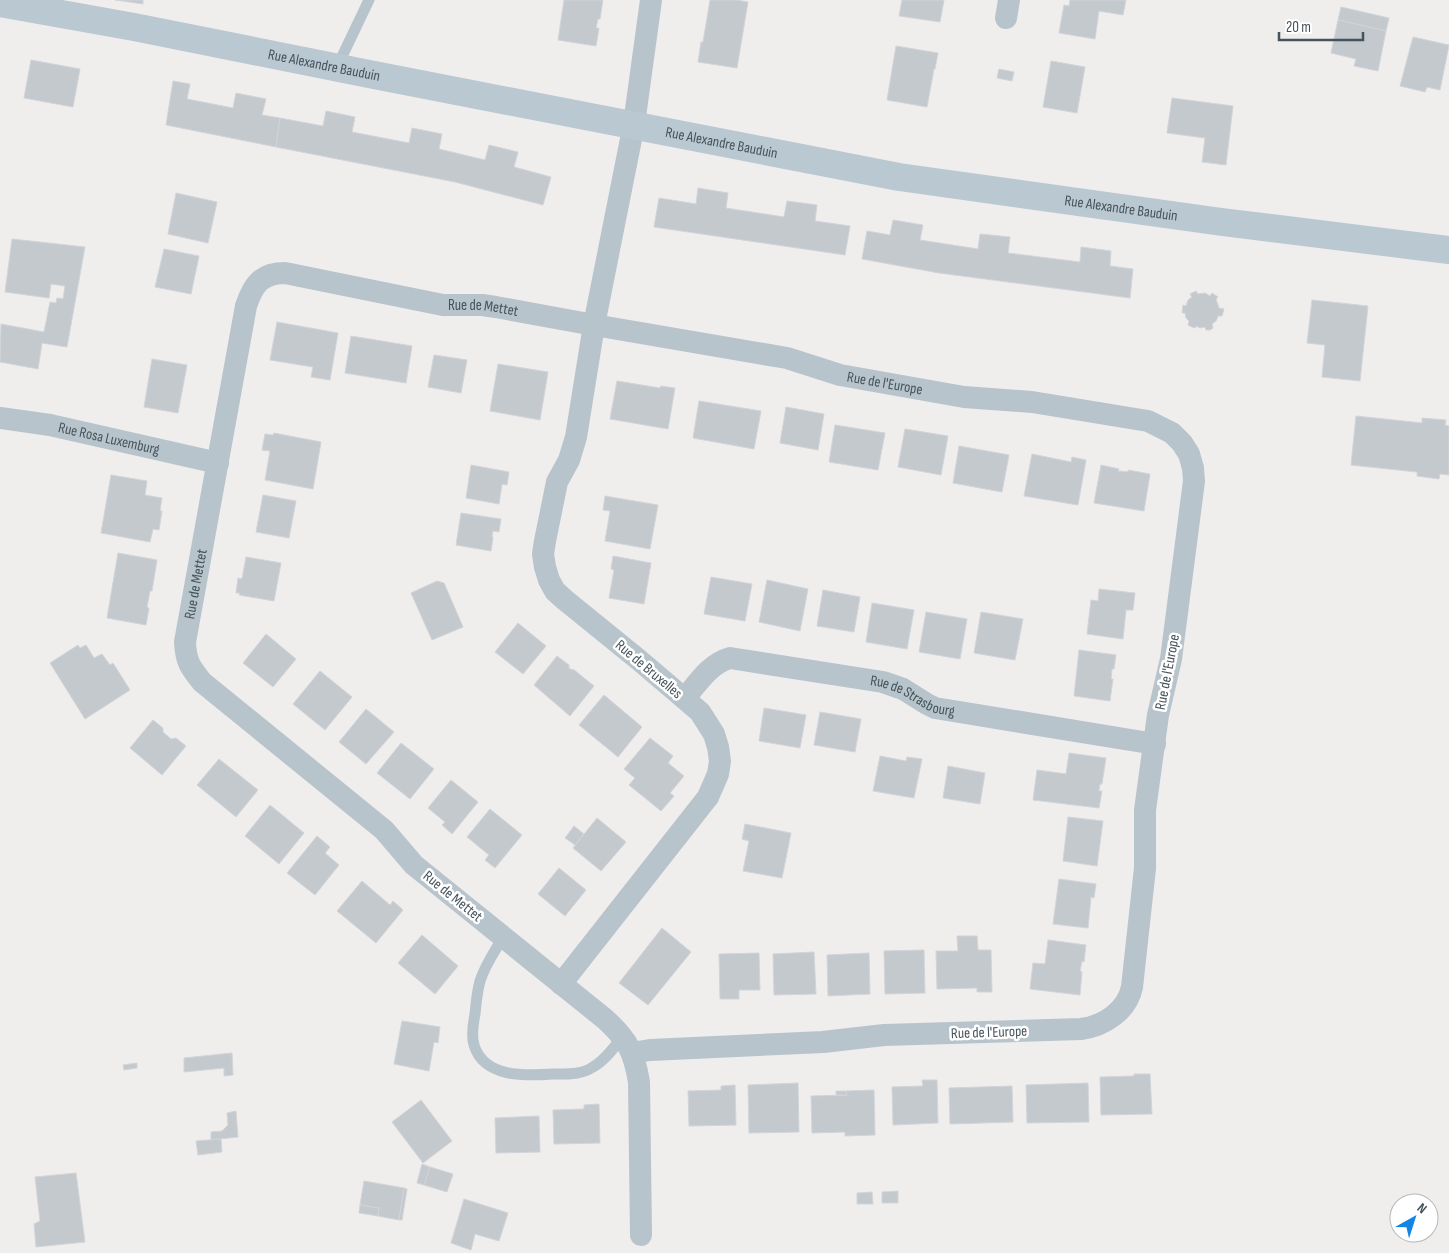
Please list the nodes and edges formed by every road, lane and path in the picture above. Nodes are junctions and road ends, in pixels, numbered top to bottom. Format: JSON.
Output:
{"nodes":[{"id":1,"x":369,"y":0,"type":"edge"},
{"id":2,"x":651,"y":0,"type":"edge"},
{"id":3,"x":0,"y":3,"type":"edge"},
{"id":4,"x":336,"y":67,"type":"junction"},
{"id":5,"x":634,"y":124,"type":"junction"},
{"id":6,"x":1449,"y":250,"type":"edge"},
{"id":7,"x":594,"y":325,"type":"junction"},
{"id":8,"x":0,"y":418,"type":"edge"},
{"id":9,"x":218,"y":463,"type":"junction"},
{"id":10,"x":685,"y":698,"type":"junction"},
{"id":11,"x":1155,"y":744,"type":"junction"},
{"id":12,"x":503,"y":936,"type":"junction"},
{"id":13,"x":560,"y":984,"type":"junction"},
{"id":14,"x":627,"y":1045,"type":"junction"},
{"id":15,"x":641,"y":1235,"type":"dead end"}],
"edges":[{"from":1,"to":4,"type":"lane"},
{"from":2,"to":5,"type":"street"},
{"from":3,"to":4,"type":"street","name":"Rue Alexandre Bauduin"},
{"from":4,"to":5,"type":"street","name":"Rue Alexandre Bauduin"},
{"from":5,"to":6,"type":"street","name":"Rue Alexandre Bauduin"},
{"from":5,"to":7,"type":"street"},
{"from":7,"to":9,"type":"street","name":"Rue de Mettet"},
{"from":7,"to":10,"type":"street","name":"Rue de Bruxelles"},
{"from":7,"to":11,"type":"street","name":"Rue de l'Europe"},
{"from":8,"to":9,"type":"street","name":"Rue Rosa Luxemburg"},
{"from":9,"to":12,"type":"street","name":"Rue de Mettet"},
{"from":10,"to":11,"type":"street","name":"Rue de Strasbourg"},
{"from":10,"to":13,"type":"street","name":"Rue de Bruxelles"},
{"from":11,"to":14,"type":"street","name":"Rue de l'Europe"},
{"from":12,"to":13,"type":"street","name":"Rue de Mettet"},
{"from":12,"to":14,"type":"lane"},
{"from":13,"to":14,"type":"street","name":"Rue de Mettet"},
{"from":14,"to":15,"type":"street"}]}
